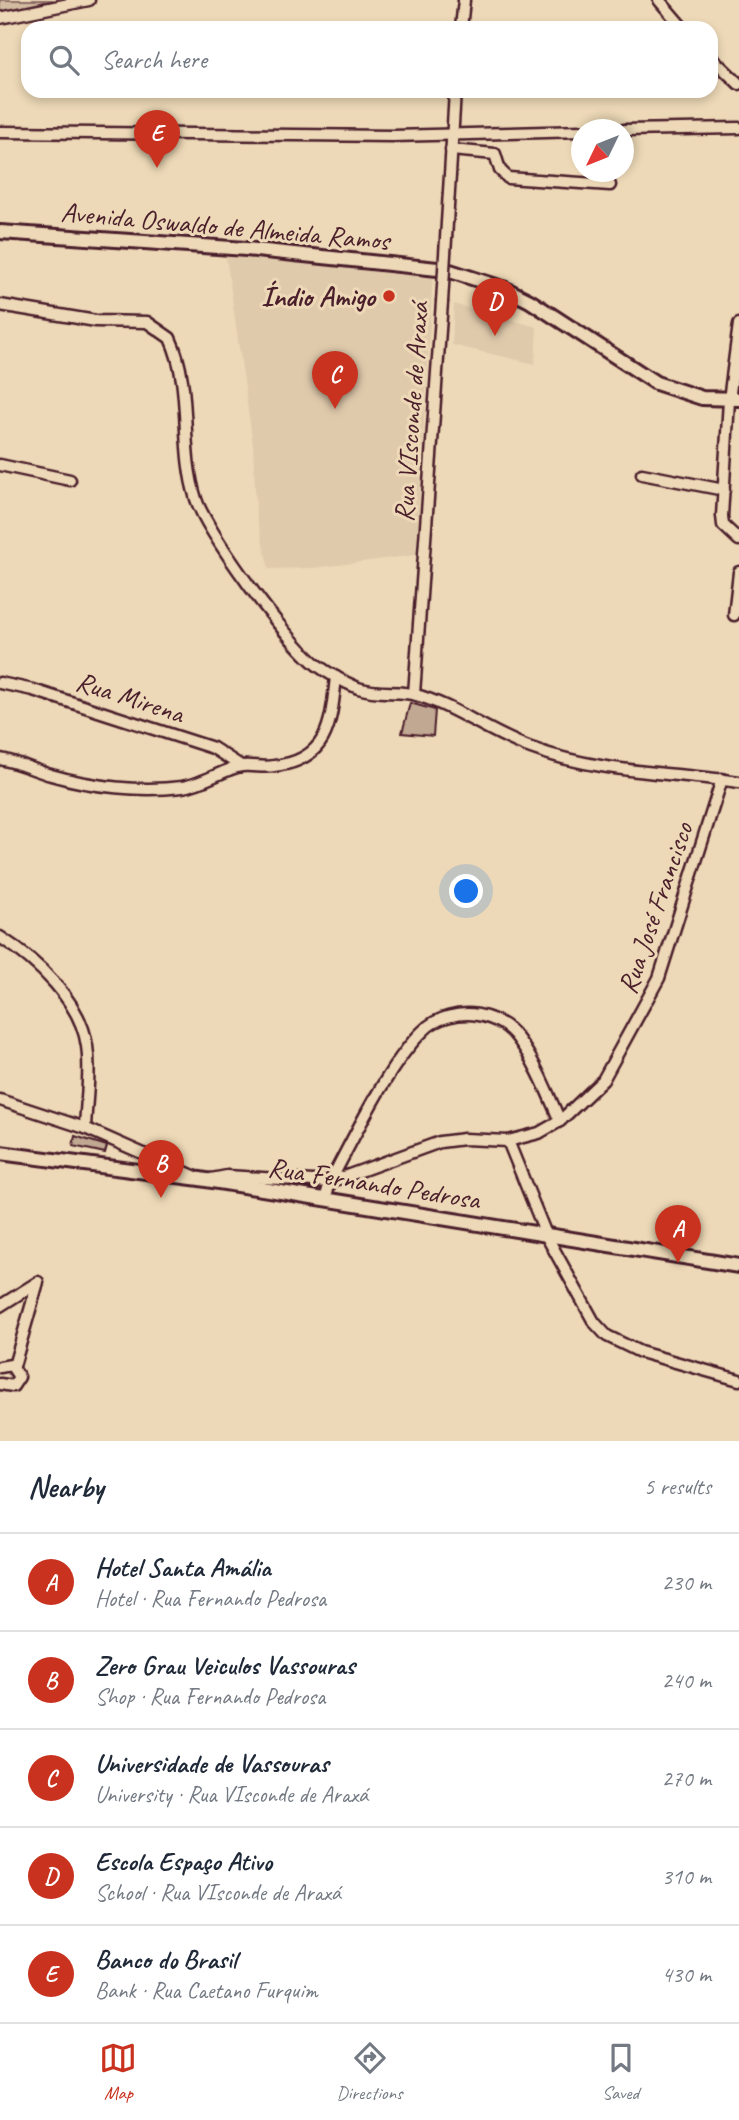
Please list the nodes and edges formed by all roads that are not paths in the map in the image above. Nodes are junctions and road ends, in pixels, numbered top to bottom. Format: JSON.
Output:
{"nodes":[{"id":1,"x":89,"y":0,"type":"edge"},
{"id":2,"x":464,"y":0,"type":"edge"},
{"id":3,"x":659,"y":0,"type":"edge"},
{"id":4,"x":0,"y":18,"type":"edge"},
{"id":5,"x":462,"y":21,"type":"edge"},
{"id":6,"x":677,"y":21,"type":"edge"},
{"id":7,"x":718,"y":64,"type":"edge"},
{"id":8,"x":739,"y":84,"type":"edge"},
{"id":9,"x":454,"y":98,"type":"edge"},
{"id":10,"x":739,"y":128,"type":"edge"},
{"id":11,"x":634,"y":130,"type":"edge"},
{"id":12,"x":571,"y":131,"type":"edge"},
{"id":13,"x":0,"y":132,"type":"edge"},
{"id":14,"x":450,"y":134,"type":"junction"},
{"id":15,"x":451,"y":150,"type":"junction"},
{"id":16,"x":610,"y":185,"type":"dead end"},
{"id":17,"x":0,"y":232,"type":"edge"},
{"id":18,"x":0,"y":305,"type":"edge"},
{"id":19,"x":739,"y":324,"type":"edge"},
{"id":20,"x":736,"y":401,"type":"edge"},
{"id":21,"x":0,"y":465,"type":"edge"},
{"id":22,"x":642,"y":474,"type":"dead end"},
{"id":23,"x":70,"y":480,"type":"dead end"},
{"id":24,"x":724,"y":490,"type":"junction"},
{"id":25,"x":739,"y":540,"type":"edge"},
{"id":26,"x":739,"y":572,"type":"edge"},
{"id":27,"x":734,"y":615,"type":"dead end"},
{"id":28,"x":336,"y":677,"type":"junction"},
{"id":29,"x":0,"y":683,"type":"edge"},
{"id":30,"x":414,"y":694,"type":"junction"},
{"id":31,"x":0,"y":759,"type":"edge"},
{"id":32,"x":241,"y":766,"type":"junction"},
{"id":33,"x":722,"y":779,"type":"junction"},
{"id":34,"x":739,"y":782,"type":"edge"},
{"id":35,"x":0,"y":937,"type":"edge"},
{"id":36,"x":0,"y":1100,"type":"edge"},
{"id":37,"x":560,"y":1121,"type":"junction"},
{"id":38,"x":85,"y":1128,"type":"junction"},
{"id":39,"x":508,"y":1141,"type":"junction"},
{"id":40,"x":0,"y":1153,"type":"edge"},
{"id":41,"x":203,"y":1180,"type":"junction"},
{"id":42,"x":330,"y":1182,"type":"junction"},
{"id":43,"x":325,"y":1200,"type":"junction"},
{"id":44,"x":547,"y":1237,"type":"junction"},
{"id":45,"x":739,"y":1266,"type":"edge"},
{"id":46,"x":0,"y":1306,"type":"edge"},
{"id":47,"x":14,"y":1366,"type":"junction"},
{"id":48,"x":0,"y":1367,"type":"edge"},
{"id":49,"x":739,"y":1380,"type":"edge"},
{"id":50,"x":0,"y":1384,"type":"edge"}],
"edges":[{"from":1,"to":4,"type":"street"},
{"from":2,"to":5,"type":"street"},
{"from":3,"to":6,"type":"street"},
{"from":7,"to":8,"type":"street"},
{"from":9,"to":14,"type":"street","name":"Rua VIsconde de Araxá"},
{"from":10,"to":11,"type":"street"},
{"from":12,"to":14,"type":"street"},
{"from":13,"to":14,"type":"street"},
{"from":14,"to":15,"type":"street","name":"Rua VIsconde de Araxá"},
{"from":15,"to":16,"type":"street"},
{"from":15,"to":30,"type":"street","name":"Rua VIsconde de Araxá","bridge":true},
{"from":17,"to":20,"type":"street","name":"Avenida Oswaldo de Almeida Ramos"},
{"from":18,"to":28,"type":"street"},
{"from":19,"to":20,"type":"street"},
{"from":20,"to":24,"type":"street"},
{"from":21,"to":23,"type":"street"},
{"from":22,"to":24,"type":"street"},
{"from":24,"to":25,"type":"street"},
{"from":26,"to":27,"type":"street"},
{"from":28,"to":30,"type":"street"},
{"from":28,"to":32,"type":"street"},
{"from":29,"to":32,"type":"street","name":"Rua Mirena"},
{"from":30,"to":33,"type":"street"},
{"from":31,"to":32,"type":"street"},
{"from":33,"to":34,"type":"street"},
{"from":33,"to":37,"type":"street","name":"Rua José Francisco"},
{"from":35,"to":38,"type":"street"},
{"from":36,"to":38,"type":"street"},
{"from":37,"to":39,"type":"street","name":"Rua José Francisco"},
{"from":37,"to":42,"type":"street"},
{"from":38,"to":41,"type":"street"},
{"from":39,"to":42,"type":"street","name":"Rua José Francisco"},
{"from":39,"to":44,"type":"street"},
{"from":40,"to":41,"type":"street","name":"Rua Fernando Pedrosa"},
{"from":41,"to":42,"type":"street","name":"Rua José Francisco"},
{"from":41,"to":43,"type":"street","name":"Rua Fernando Pedrosa"},
{"from":42,"to":43,"type":"street"},
{"from":43,"to":44,"type":"street","name":"Rua Fernando Pedrosa"},
{"from":44,"to":45,"type":"street","name":"Rua Fernando Pedrosa"},
{"from":44,"to":49,"type":"street"},
{"from":46,"to":47,"type":"street"},
{"from":47,"to":48,"type":"street"},
{"from":47,"to":50,"type":"street"}]}
